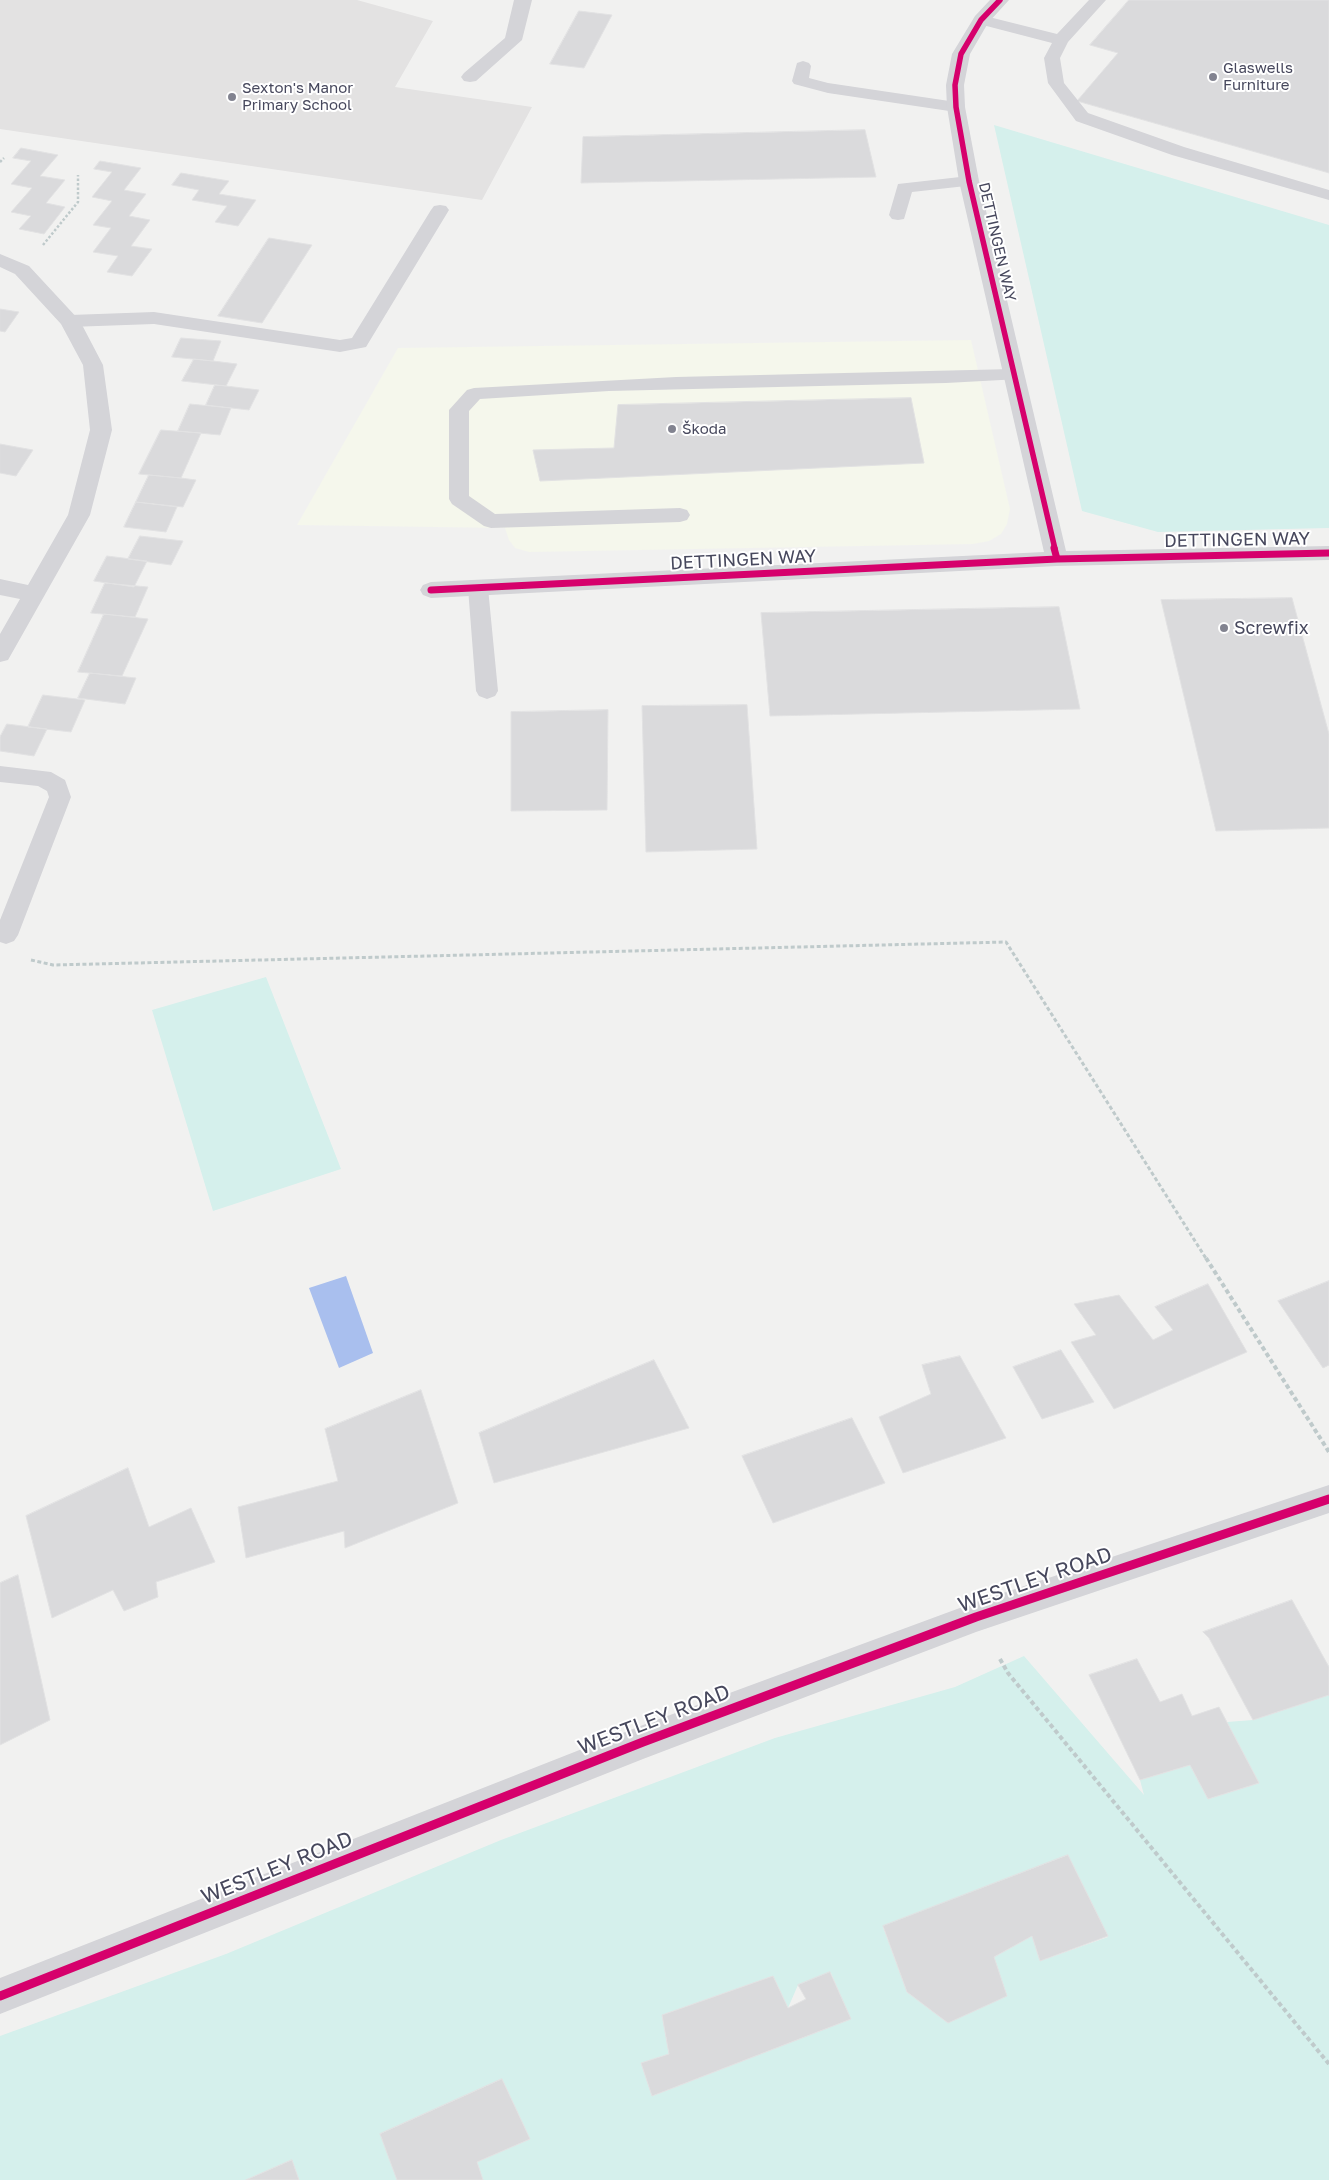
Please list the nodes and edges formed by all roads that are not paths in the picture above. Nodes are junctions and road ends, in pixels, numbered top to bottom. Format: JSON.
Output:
{"nodes":[{"id":1,"x":523,"y":0,"type":"edge"},
{"id":2,"x":1000,"y":0,"type":"edge"},
{"id":3,"x":1098,"y":0,"type":"edge"},
{"id":4,"x":981,"y":20,"type":"junction"},
{"id":5,"x":1061,"y":40,"type":"junction"},
{"id":6,"x":803,"y":66,"type":"dead end"},
{"id":7,"x":470,"y":77,"type":"dead end"},
{"id":8,"x":956,"y":107,"type":"junction"},
{"id":9,"x":969,"y":181,"type":"junction"},
{"id":10,"x":1329,"y":194,"type":"edge"},
{"id":11,"x":440,"y":210,"type":"dead end"},
{"id":12,"x":898,"y":215,"type":"dead end"},
{"id":13,"x":0,"y":260,"type":"edge"},
{"id":14,"x":70,"y":321,"type":"junction"},
{"id":15,"x":1013,"y":375,"type":"junction"},
{"id":16,"x":680,"y":515,"type":"dead end"},
{"id":17,"x":1329,"y":553,"type":"edge"},
{"id":18,"x":1057,"y":559,"type":"junction"},
{"id":19,"x":0,"y":587,"type":"edge"},
{"id":20,"x":478,"y":588,"type":"junction"},
{"id":21,"x":431,"y":590,"type":"dead end"},
{"id":22,"x":35,"y":594,"type":"junction"},
{"id":23,"x":0,"y":654,"type":"edge"},
{"id":24,"x":488,"y":691,"type":"dead end"},
{"id":25,"x":0,"y":774,"type":"edge"},
{"id":26,"x":6,"y":935,"type":"road end"},
{"id":27,"x":1329,"y":1499,"type":"edge"},
{"id":28,"x":0,"y":1996,"type":"edge"}],
"edges":[{"from":1,"to":7,"type":"street"},
{"from":2,"to":4,"type":"street","name":"DETTINGEN WAY"},
{"from":3,"to":5,"type":"lane"},
{"from":4,"to":5,"type":"lane"},
{"from":4,"to":8,"type":"street","name":"DETTINGEN WAY"},
{"from":5,"to":10,"type":"lane"},
{"from":6,"to":8,"type":"lane"},
{"from":8,"to":9,"type":"street","name":"DETTINGEN WAY"},
{"from":9,"to":12,"type":"lane"},
{"from":9,"to":15,"type":"street","name":"DETTINGEN WAY"},
{"from":11,"to":14,"type":"lane"},
{"from":13,"to":14,"type":"street"},
{"from":14,"to":22,"type":"street"},
{"from":15,"to":16,"type":"lane"},
{"from":15,"to":18,"type":"street","name":"DETTINGEN WAY"},
{"from":17,"to":18,"type":"street","name":"DETTINGEN WAY"},
{"from":18,"to":20,"type":"street","name":"DETTINGEN WAY"},
{"from":19,"to":22,"type":"street"},
{"from":20,"to":21,"type":"street","name":"DETTINGEN WAY"},
{"from":20,"to":24,"type":"lane"},
{"from":22,"to":23,"type":"street"},
{"from":25,"to":26,"type":"lane"},
{"from":27,"to":28,"type":"street","name":"WESTLEY ROAD"}]}
